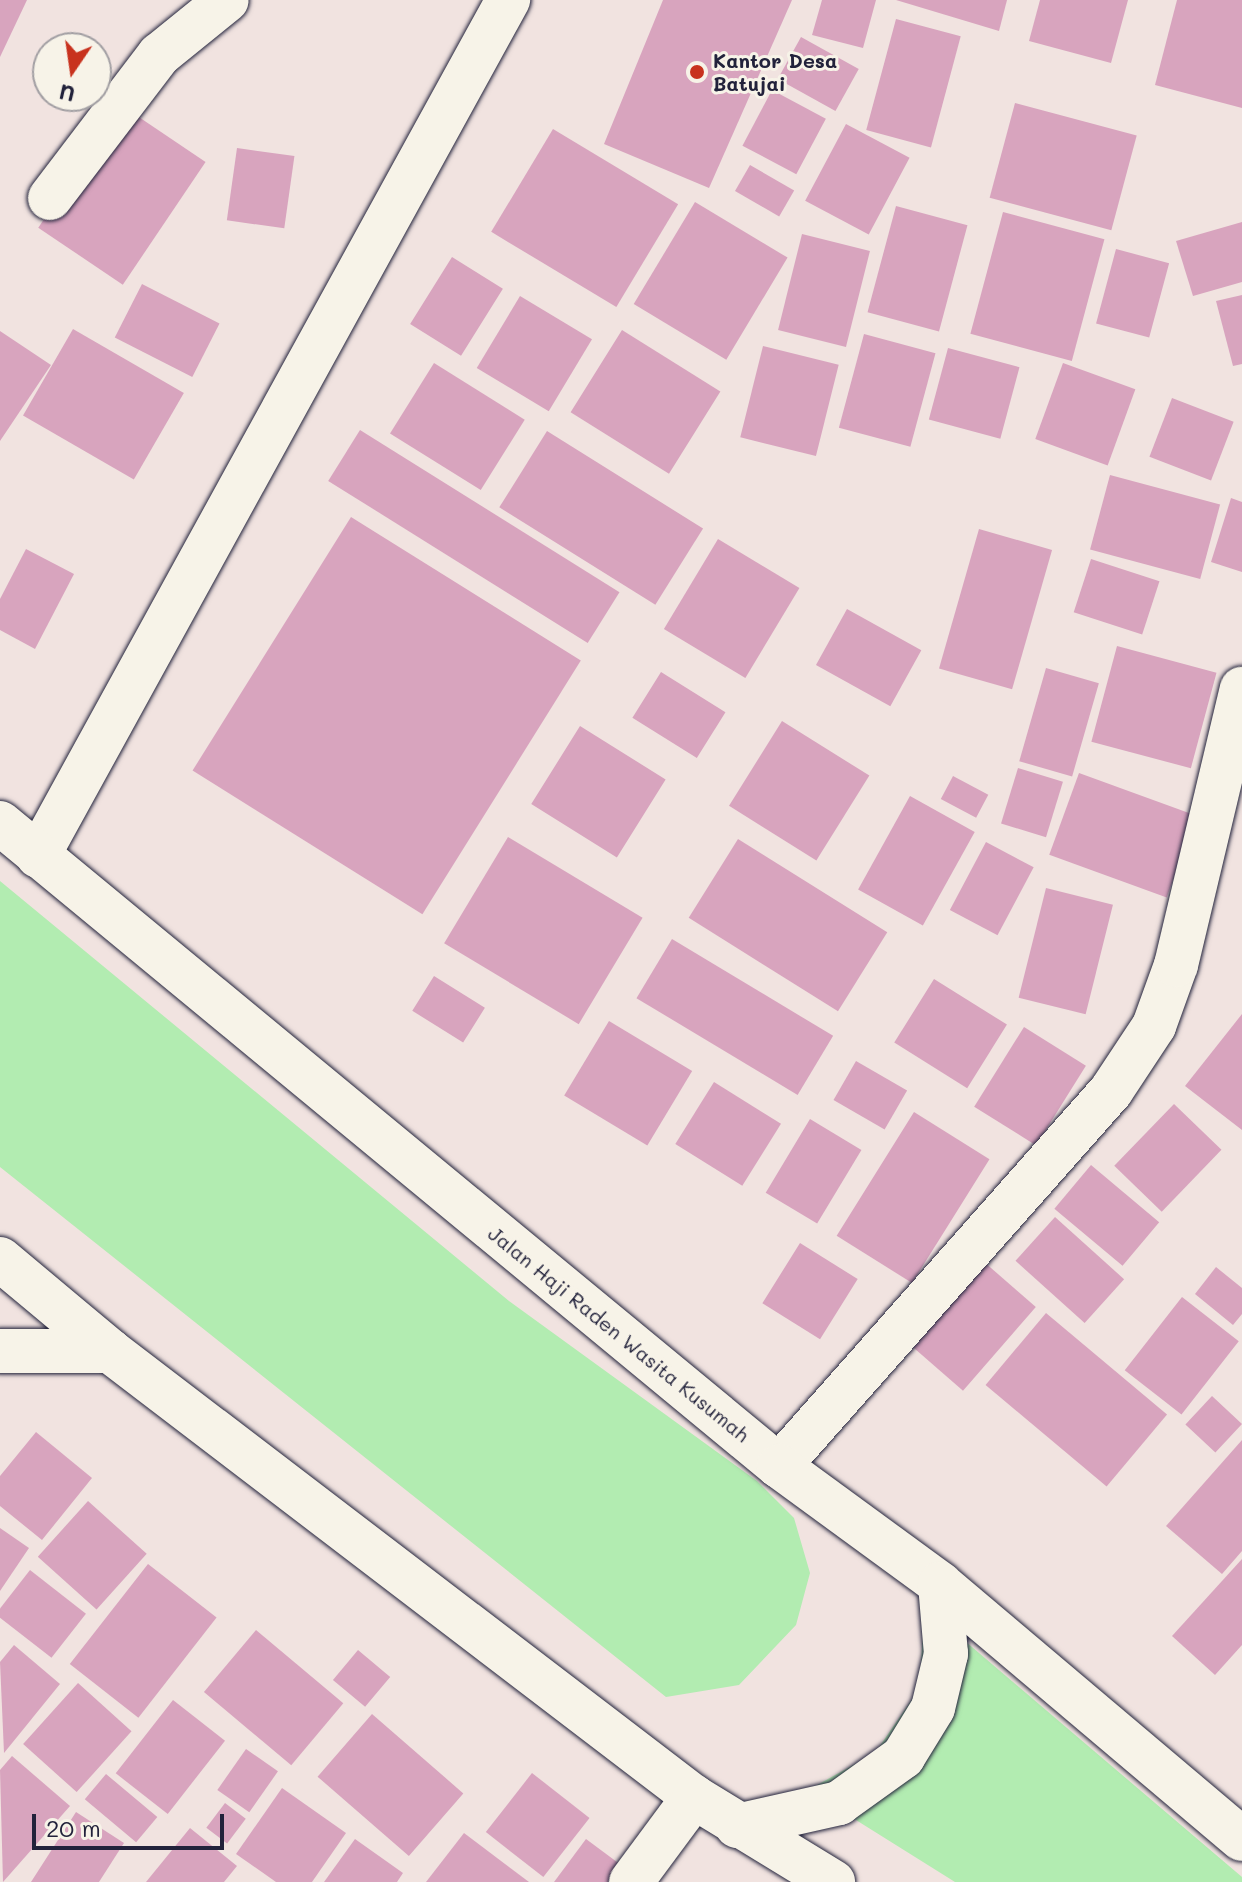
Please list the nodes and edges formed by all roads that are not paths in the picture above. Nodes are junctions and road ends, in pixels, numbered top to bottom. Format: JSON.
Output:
{"nodes":[{"id":1,"x":227,"y":0,"type":"edge"},
{"id":2,"x":502,"y":2,"type":"edge"},
{"id":3,"x":50,"y":198,"type":"dead end"},
{"id":4,"x":1242,"y":689,"type":"edge"},
{"id":5,"x":0,"y":823,"type":"edge"},
{"id":6,"x":38,"y":856,"type":"junction"},
{"id":7,"x":0,"y":1259,"type":"edge"},
{"id":8,"x":0,"y":1351,"type":"edge"},
{"id":9,"x":110,"y":1351,"type":"junction"},
{"id":10,"x":779,"y":1466,"type":"junction"},
{"id":11,"x":940,"y":1584,"type":"junction"},
{"id":12,"x":694,"y":1797,"type":"junction"},
{"id":13,"x":737,"y":1826,"type":"junction"},
{"id":14,"x":1242,"y":1839,"type":"edge"},
{"id":15,"x":631,"y":1882,"type":"edge"},
{"id":16,"x":833,"y":1882,"type":"edge"}],
"edges":[{"from":1,"to":3,"type":"main road"},
{"from":2,"to":6,"type":"main road"},
{"from":4,"to":10,"type":"main road"},
{"from":5,"to":6,"type":"main road","name":"Jalan Haji Raden Wasita Kusumah"},
{"from":6,"to":10,"type":"main road","name":"Jalan Haji Raden Wasita Kusumah"},
{"from":7,"to":9,"type":"main road"},
{"from":8,"to":9,"type":"main road"},
{"from":9,"to":12,"type":"main road"},
{"from":10,"to":11,"type":"main road","name":"Jalan Haji Raden Wasita Kusumah"},
{"from":11,"to":13,"type":"main road"},
{"from":11,"to":14,"type":"main road","name":"Jalan Haji Raden Wasita Kusumah"},
{"from":12,"to":13,"type":"main road"},
{"from":12,"to":15,"type":"main road"},
{"from":13,"to":16,"type":"main road"}]}
